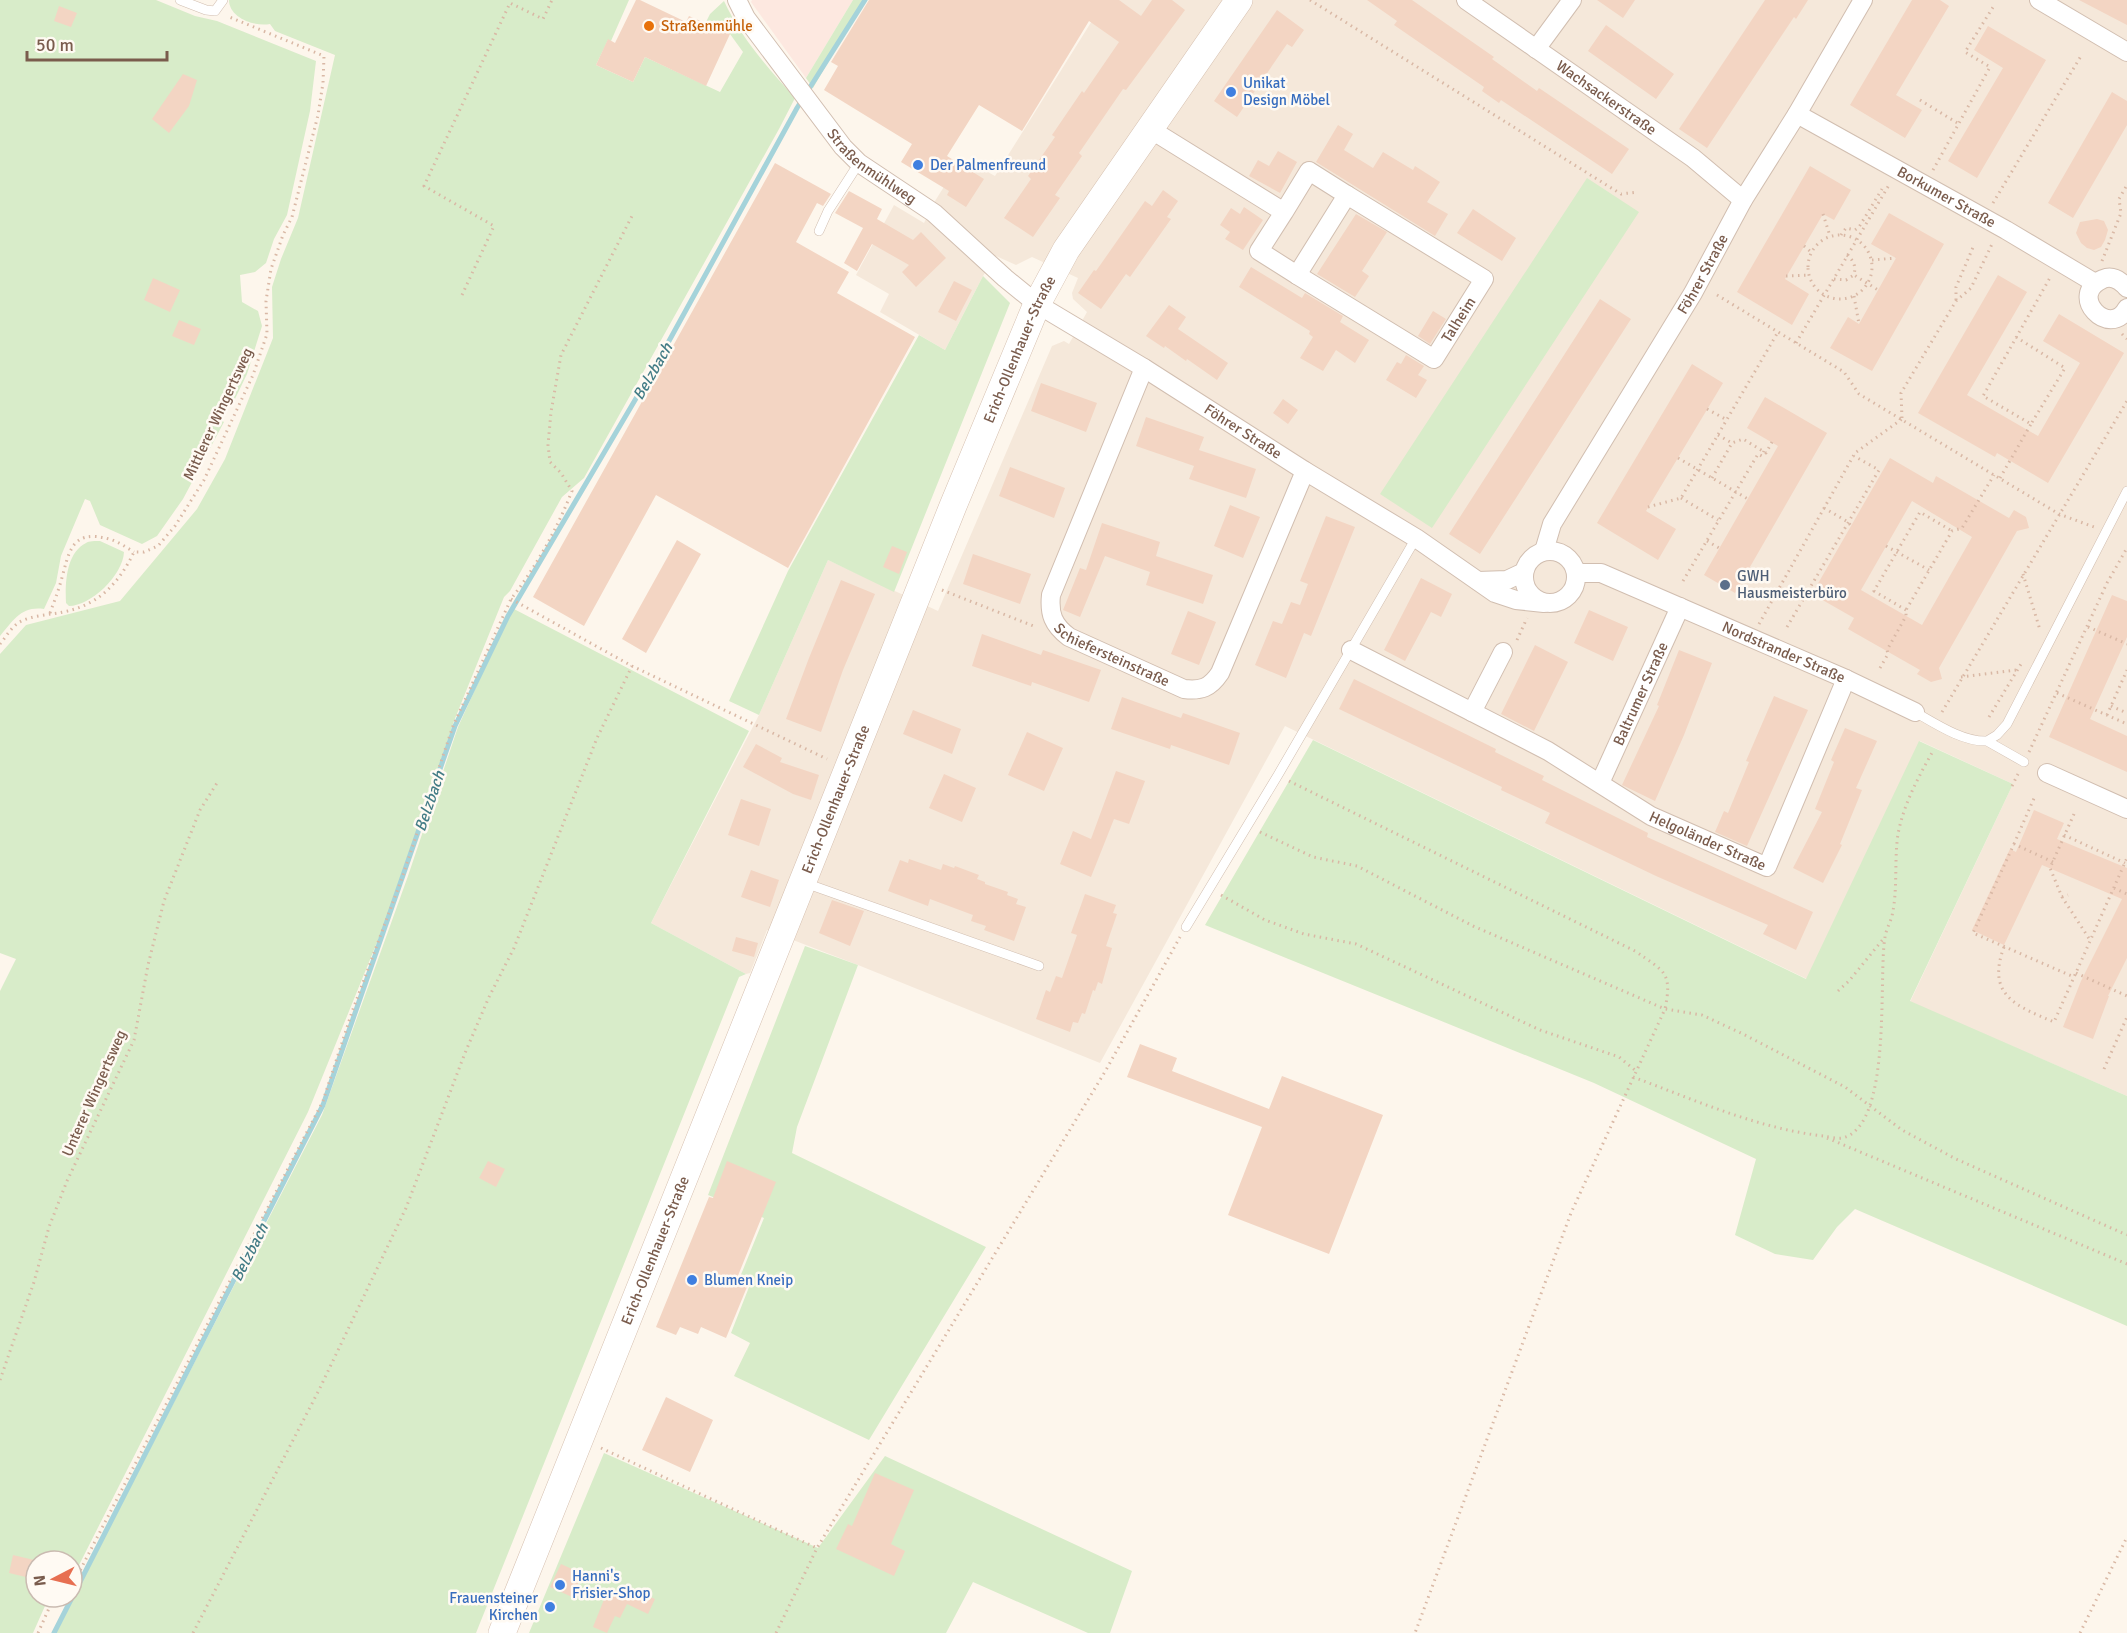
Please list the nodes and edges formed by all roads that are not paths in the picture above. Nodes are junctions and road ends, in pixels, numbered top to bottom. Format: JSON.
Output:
{"nodes":[{"id":1,"x":180,"y":0,"type":"edge"},
{"id":2,"x":223,"y":0,"type":"edge"},
{"id":3,"x":737,"y":0,"type":"edge"},
{"id":4,"x":1239,"y":0,"type":"edge"},
{"id":5,"x":1466,"y":0,"type":"edge"},
{"id":6,"x":1572,"y":0,"type":"edge"},
{"id":7,"x":1863,"y":0,"type":"edge"},
{"id":8,"x":2039,"y":0,"type":"edge"},
{"id":9,"x":1536,"y":49,"type":"junction"},
{"id":10,"x":2127,"y":52,"type":"edge"},
{"id":11,"x":1797,"y":114,"type":"junction"},
{"id":12,"x":1150,"y":129,"type":"junction"},
{"id":13,"x":859,"y":163,"type":"junction"},
{"id":14,"x":1347,"y":195,"type":"junction"},
{"id":15,"x":1743,"y":200,"type":"junction"},
{"id":16,"x":1284,"y":212,"type":"junction"},
{"id":17,"x":819,"y":231,"type":"dead end"},
{"id":18,"x":1297,"y":275,"type":"junction"},
{"id":19,"x":2095,"y":283,"type":"junction"},
{"id":20,"x":2127,"y":288,"type":"edge"},
{"id":21,"x":1037,"y":304,"type":"junction"},
{"id":22,"x":2127,"y":308,"type":"edge"},
{"id":23,"x":1144,"y":368,"type":"junction"},
{"id":24,"x":1305,"y":471,"type":"junction"},
{"id":25,"x":2127,"y":491,"type":"edge"},
{"id":26,"x":1416,"y":538,"type":"junction"},
{"id":27,"x":1545,"y":551,"type":"junction"},
{"id":28,"x":1524,"y":572,"type":"junction"},
{"id":29,"x":1576,"y":573,"type":"junction"},
{"id":30,"x":1478,"y":581,"type":"junction"},
{"id":31,"x":1535,"y":602,"type":"junction"},
{"id":32,"x":1680,"y":607,"type":"junction"},
{"id":33,"x":1351,"y":650,"type":"junction"},
{"id":34,"x":1503,"y":652,"type":"road end"},
{"id":35,"x":1846,"y":679,"type":"junction"},
{"id":36,"x":1472,"y":712,"type":"junction"},
{"id":37,"x":1915,"y":712,"type":"joint"},
{"id":38,"x":1987,"y":741,"type":"junction"},
{"id":39,"x":2024,"y":762,"type":"road end"},
{"id":40,"x":2047,"y":773,"type":"dead end"},
{"id":41,"x":1600,"y":783,"type":"junction"},
{"id":42,"x":2127,"y":809,"type":"edge"},
{"id":43,"x":803,"y":882,"type":"junction"},
{"id":44,"x":1186,"y":927,"type":"road end"},
{"id":45,"x":1039,"y":966,"type":"dead end"},
{"id":46,"x":502,"y":1633,"type":"edge"}],
"edges":[{"from":1,"to":2,"type":"lane"},
{"from":3,"to":13,"type":"street","name":"Straßenmühlweg"},
{"from":4,"to":12,"type":"street","name":"Erich-Ollenhauer-Straße"},
{"from":5,"to":9,"type":"street","name":"Wachsackerstraße"},
{"from":6,"to":9,"type":"street"},
{"from":7,"to":11,"type":"street","name":"Föhrer Straße"},
{"from":8,"to":10,"type":"street"},
{"from":9,"to":15,"type":"street","name":"Wachsackerstraße"},
{"from":11,"to":15,"type":"street","name":"Föhrer Straße"},
{"from":11,"to":19,"type":"street","name":"Borkumer Straße"},
{"from":12,"to":16,"type":"street"},
{"from":12,"to":21,"type":"street","name":"Erich-Ollenhauer-Straße"},
{"from":13,"to":17,"type":"lane"},
{"from":13,"to":21,"type":"street","name":"Straßenmühlweg"},
{"from":14,"to":16,"type":"street","name":"Talheim"},
{"from":14,"to":18,"type":"street"},
{"from":14,"to":18,"type":"street","name":"Talheim"},
{"from":15,"to":27,"type":"street","name":"Föhrer Straße"},
{"from":16,"to":18,"type":"street","name":"Talheim"},
{"from":19,"to":20,"type":"street"},
{"from":19,"to":22,"type":"street"},
{"from":21,"to":23,"type":"street","name":"Föhrer Straße"},
{"from":21,"to":43,"type":"street","name":"Erich-Ollenhauer-Straße"},
{"from":23,"to":24,"type":"street","name":"Föhrer Straße"},
{"from":23,"to":24,"type":"street","name":"Schiefersteinstraße"},
{"from":24,"to":26,"type":"street","name":"Föhrer Straße"},
{"from":25,"to":38,"type":"lane"},
{"from":26,"to":30,"type":"street","name":"Föhrer Straße"},
{"from":26,"to":33,"type":"lane"},
{"from":27,"to":28,"type":"street"},
{"from":27,"to":29,"type":"street"},
{"from":28,"to":30,"type":"street"},
{"from":28,"to":31,"type":"street"},
{"from":29,"to":31,"type":"street"},
{"from":29,"to":32,"type":"street","name":"Nordstrander Straße"},
{"from":30,"to":31,"type":"street","name":"Föhrer Straße"},
{"from":32,"to":35,"type":"street","name":"Nordstrander Straße"},
{"from":32,"to":41,"type":"street","name":"Baltrumer Straße"},
{"from":33,"to":36,"type":"street","name":"Helgoländer Straße"},
{"from":33,"to":44,"type":"lane"},
{"from":34,"to":36,"type":"street"},
{"from":35,"to":37,"type":"street","name":"Nordstrander Straße"},
{"from":35,"to":41,"type":"street","name":"Helgoländer Straße"},
{"from":36,"to":41,"type":"street","name":"Helgoländer Straße"},
{"from":37,"to":38,"type":"lane","name":"Nordstrander Straße"},
{"from":38,"to":39,"type":"lane","name":"Nordstrander Straße"},
{"from":40,"to":42,"type":"street"},
{"from":43,"to":45,"type":"lane"},
{"from":43,"to":46,"type":"street","name":"Erich-Ollenhauer-Straße"}]}
